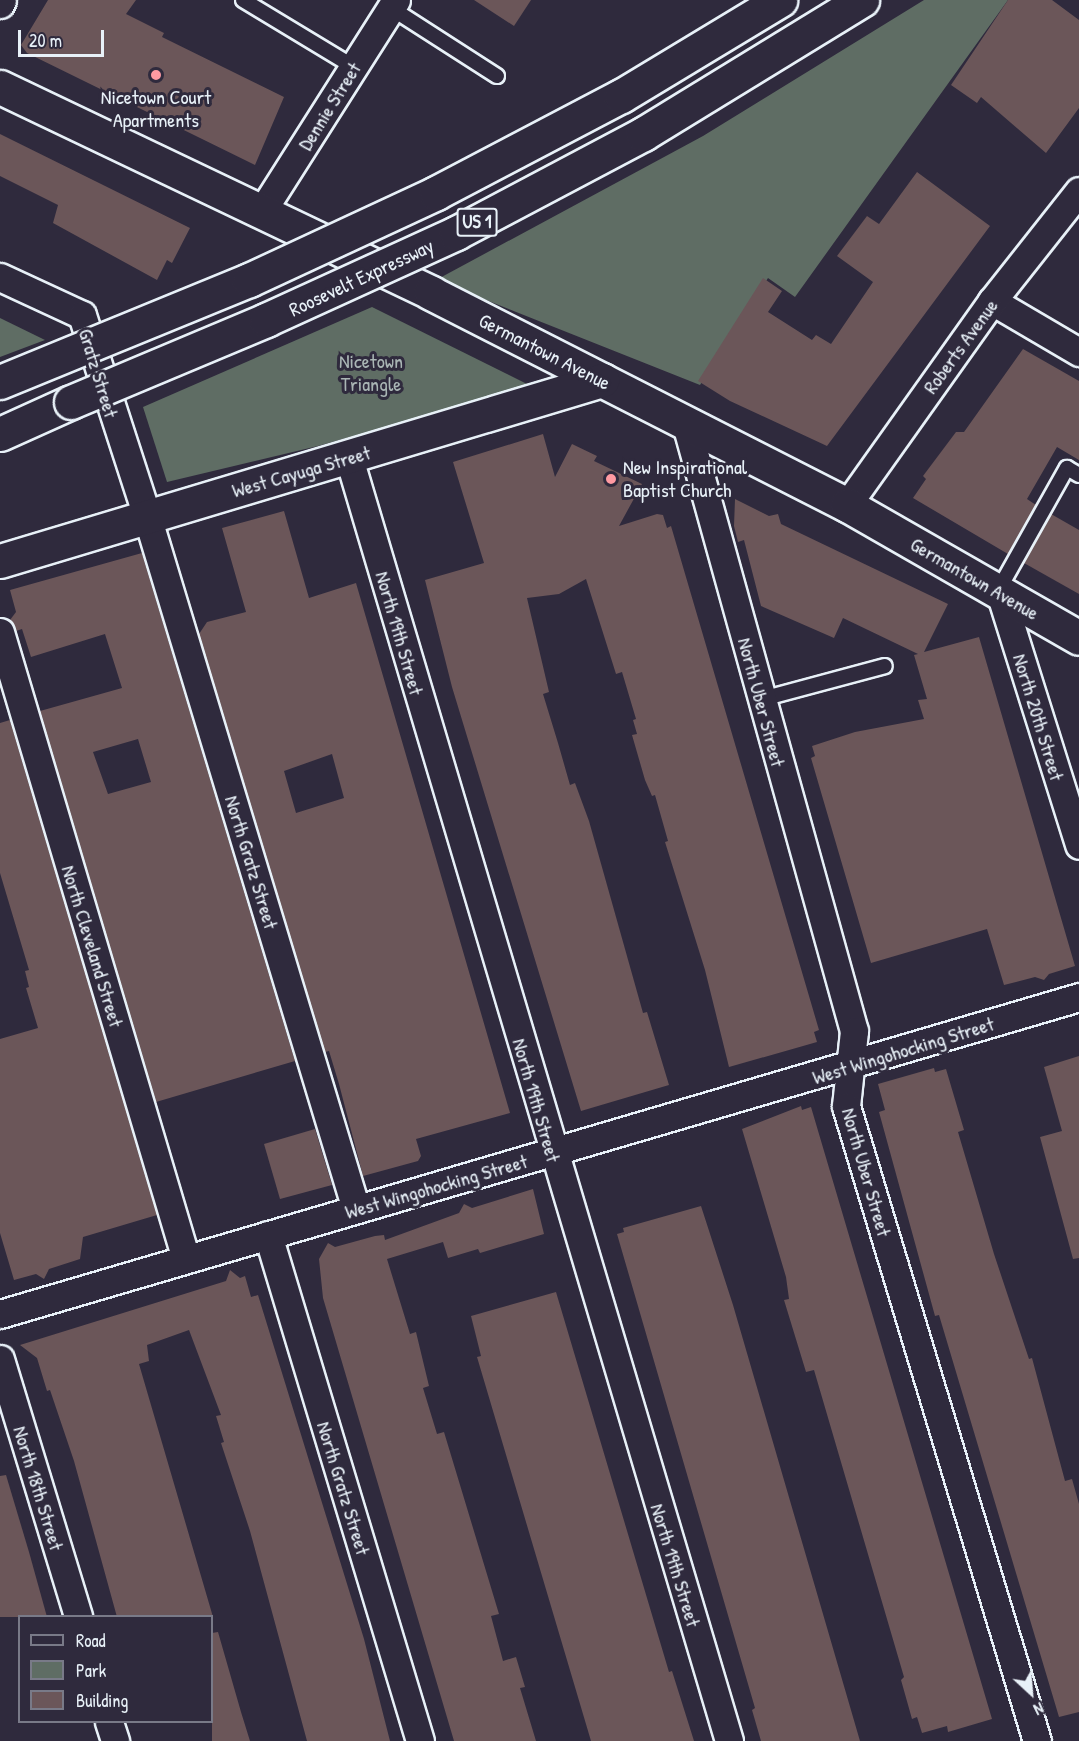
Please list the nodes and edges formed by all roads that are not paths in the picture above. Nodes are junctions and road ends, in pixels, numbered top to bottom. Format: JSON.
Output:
{"nodes":[{"id":1,"x":3,"y":0,"type":"edge"},
{"id":2,"x":243,"y":0,"type":"edge"},
{"id":3,"x":780,"y":0,"type":"edge"},
{"id":4,"x":862,"y":0,"type":"edge"},
{"id":5,"x":0,"y":4,"type":"edge"},
{"id":6,"x":394,"y":4,"type":"edge"},
{"id":7,"x":354,"y":67,"type":"junction"},
{"id":8,"x":497,"y":76,"type":"dead end"},
{"id":9,"x":0,"y":87,"type":"edge"},
{"id":10,"x":1079,"y":191,"type":"edge"},
{"id":11,"x":262,"y":211,"type":"junction"},
{"id":12,"x":0,"y":277,"type":"edge"},
{"id":13,"x":992,"y":301,"type":"junction"},
{"id":14,"x":1079,"y":352,"type":"edge"},
{"id":15,"x":602,"y":380,"type":"junction"},
{"id":16,"x":0,"y":382,"type":"edge"},
{"id":17,"x":71,"y":402,"type":"junction"},
{"id":18,"x":686,"y":424,"type":"junction"},
{"id":19,"x":0,"y":429,"type":"edge"},
{"id":20,"x":0,"y":434,"type":"edge"},
{"id":21,"x":349,"y":458,"type":"junction"},
{"id":22,"x":1079,"y":475,"type":"edge"},
{"id":23,"x":847,"y":505,"type":"junction"},
{"id":24,"x":147,"y":516,"type":"junction"},
{"id":25,"x":0,"y":561,"type":"edge"},
{"id":26,"x":999,"y":590,"type":"junction"},
{"id":27,"x":0,"y":632,"type":"edge"},
{"id":28,"x":1079,"y":638,"type":"edge"},
{"id":29,"x":885,"y":666,"type":"dead end"},
{"id":30,"x":762,"y":699,"type":"junction"},
{"id":31,"x":1079,"y":845,"type":"edge"},
{"id":32,"x":1079,"y":997,"type":"edge"},
{"id":33,"x":850,"y":1067,"type":"junction"},
{"id":34,"x":553,"y":1152,"type":"junction"},
{"id":35,"x":356,"y":1209,"type":"junction"},
{"id":36,"x":268,"y":1235,"type":"junction"},
{"id":37,"x":186,"y":1259,"type":"junction"},
{"id":38,"x":0,"y":1314,"type":"edge"},
{"id":39,"x":0,"y":1359,"type":"edge"},
{"id":40,"x":77,"y":1615,"type":"edge"},
{"id":41,"x":109,"y":1723,"type":"edge"},
{"id":42,"x":115,"y":1741,"type":"edge"},
{"id":43,"x":420,"y":1741,"type":"edge"},
{"id":44,"x":729,"y":1741,"type":"edge"},
{"id":45,"x":1037,"y":1741,"type":"edge"}],
"edges":[{"from":1,"to":5,"type":"street"},
{"from":2,"to":7,"type":"lane"},
{"from":3,"to":16,"type":"main road","number":"US 1","bridge":true},
{"from":4,"to":17,"type":"main road","name":"Roosevelt Expressway","number":"US 1","bridge":true},
{"from":6,"to":7,"type":"street","name":"Dennie Street"},
{"from":6,"to":8,"type":"lane"},
{"from":7,"to":11,"type":"street","name":"Dennie Street"},
{"from":9,"to":11,"type":"main road","name":"Germantown Avenue"},
{"from":10,"to":13,"type":"street","name":"Roberts Avenue"},
{"from":11,"to":15,"type":"main road","name":"Germantown Avenue"},
{"from":12,"to":24,"type":"street","name":"Gratz Street"},
{"from":13,"to":14,"type":"street"},
{"from":13,"to":23,"type":"street","name":"Roberts Avenue"},
{"from":15,"to":18,"type":"main road","name":"Germantown Avenue"},
{"from":15,"to":21,"type":"main road","name":"West Cayuga Street"},
{"from":17,"to":19,"type":"main road","name":"Roosevelt Expressway","number":"US 1"},
{"from":17,"to":20,"type":"main road"},
{"from":18,"to":23,"type":"main road","name":"Germantown Avenue"},
{"from":18,"to":30,"type":"street","name":"North Uber Street"},
{"from":21,"to":24,"type":"main road","name":"West Cayuga Street"},
{"from":21,"to":34,"type":"street","name":"North 19th Street"},
{"from":22,"to":26,"type":"lane"},
{"from":23,"to":26,"type":"main road","name":"Germantown Avenue"},
{"from":24,"to":25,"type":"main road","name":"West Cayuga Street"},
{"from":24,"to":35,"type":"street","name":"North Gratz Street"},
{"from":26,"to":28,"type":"main road","name":"Germantown Avenue"},
{"from":26,"to":31,"type":"street","name":"North 20th Street"},
{"from":27,"to":37,"type":"street","name":"North Cleveland Street"},
{"from":29,"to":30,"type":"lane"},
{"from":30,"to":33,"type":"street","name":"North Uber Street"},
{"from":32,"to":33,"type":"street","name":"West Wingohocking Street"},
{"from":33,"to":34,"type":"street","name":"West Wingohocking Street"},
{"from":33,"to":45,"type":"street","name":"North Uber Street"},
{"from":34,"to":35,"type":"street","name":"West Wingohocking Street"},
{"from":34,"to":44,"type":"street","name":"North 19th Street"},
{"from":35,"to":36,"type":"street","name":"West Wingohocking Street"},
{"from":36,"to":37,"type":"street","name":"West Wingohocking Street"},
{"from":36,"to":43,"type":"street","name":"North Gratz Street"},
{"from":37,"to":38,"type":"street","name":"West Wingohocking Street"},
{"from":39,"to":40,"type":"street","name":"North 18th Street"},
{"from":41,"to":42,"type":"street"}]}
